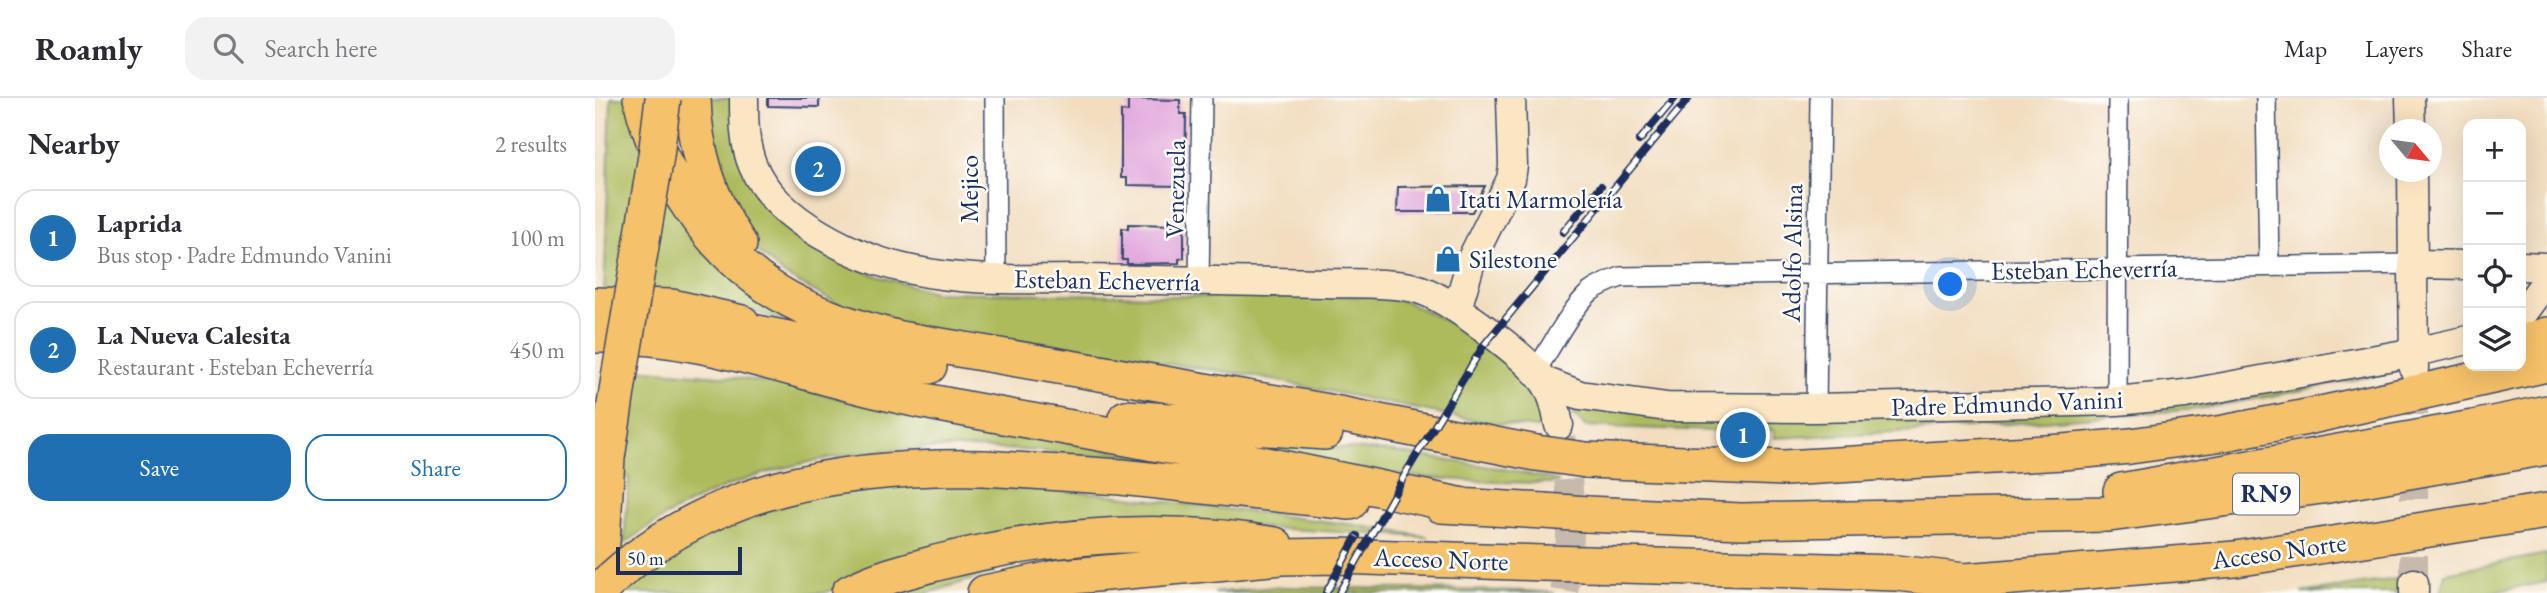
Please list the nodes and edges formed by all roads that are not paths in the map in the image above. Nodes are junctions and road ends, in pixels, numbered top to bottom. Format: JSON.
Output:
{"nodes":[{"id":1,"x":641,"y":98,"type":"edge"},
{"id":2,"x":663,"y":98,"type":"edge"},
{"id":3,"x":693,"y":98,"type":"edge"},
{"id":4,"x":744,"y":98,"type":"edge"},
{"id":5,"x":995,"y":98,"type":"edge"},
{"id":6,"x":1202,"y":98,"type":"edge"},
{"id":7,"x":1511,"y":98,"type":"edge"},
{"id":8,"x":1820,"y":98,"type":"edge"},
{"id":9,"x":2118,"y":98,"type":"edge"},
{"id":10,"x":2266,"y":98,"type":"edge"},
{"id":11,"x":2410,"y":98,"type":"edge"},
{"id":12,"x":2411,"y":119,"type":"edge"},
{"id":13,"x":2412,"y":182,"type":"edge"},
{"id":14,"x":2415,"y":264,"type":"junction"},
{"id":15,"x":2463,"y":265,"type":"edge"},
{"id":16,"x":2269,"y":266,"type":"junction"},
{"id":17,"x":2526,"y":266,"type":"edge"},
{"id":18,"x":2547,"y":267,"type":"edge"},
{"id":19,"x":2118,"y":268,"type":"junction"},
{"id":20,"x":1818,"y":274,"type":"junction"},
{"id":21,"x":996,"y":279,"type":"junction"},
{"id":22,"x":1199,"y":280,"type":"junction"},
{"id":23,"x":2547,"y":280,"type":"edge"},
{"id":24,"x":775,"y":291,"type":"junction"},
{"id":25,"x":595,"y":305,"type":"edge"},
{"id":26,"x":2526,"y":308,"type":"edge"},
{"id":27,"x":1457,"y":309,"type":"junction"},
{"id":28,"x":595,"y":319,"type":"edge"},
{"id":29,"x":595,"y":335,"type":"edge"},
{"id":30,"x":2547,"y":335,"type":"edge"},
{"id":31,"x":788,"y":339,"type":"junction"},
{"id":32,"x":2526,"y":341,"type":"edge"},
{"id":33,"x":2463,"y":342,"type":"edge"},
{"id":34,"x":2415,"y":360,"type":"junction"},
{"id":35,"x":2463,"y":363,"type":"edge"},
{"id":36,"x":2547,"y":364,"type":"edge"},
{"id":37,"x":607,"y":367,"type":"edge"},
{"id":38,"x":817,"y":376,"type":"junction"},
{"id":39,"x":1540,"y":376,"type":"junction"},
{"id":40,"x":1148,"y":383,"type":"junction"},
{"id":41,"x":2117,"y":401,"type":"junction"},
{"id":42,"x":2368,"y":402,"type":"junction"},
{"id":43,"x":1816,"y":408,"type":"junction"},
{"id":44,"x":993,"y":413,"type":"junction"},
{"id":45,"x":2547,"y":413,"type":"edge"},
{"id":46,"x":1559,"y":425,"type":"tunnel mouth"},
{"id":47,"x":1422,"y":432,"type":"junction"},
{"id":48,"x":2547,"y":447,"type":"edge"},
{"id":49,"x":1465,"y":506,"type":"junction"},
{"id":50,"x":2547,"y":511,"type":"edge"},
{"id":51,"x":1983,"y":515,"type":"junction"},
{"id":52,"x":1338,"y":556,"type":"junction"},
{"id":53,"x":1282,"y":557,"type":"junction"},
{"id":54,"x":1965,"y":581,"type":"junction"},
{"id":55,"x":598,"y":593,"type":"edge"},
{"id":56,"x":849,"y":593,"type":"edge"},
{"id":57,"x":985,"y":593,"type":"edge"},
{"id":58,"x":1098,"y":593,"type":"edge"},
{"id":59,"x":1915,"y":593,"type":"edge"}],
"edges":[{"from":1,"to":24,"type":"highway"},
{"from":2,"to":37,"type":"highway","bridge":true},
{"from":3,"to":24,"type":"highway"},
{"from":4,"to":21,"type":"street","name":"Esteban Echeverría"},
{"from":5,"to":21,"type":"street","name":"Mejico"},
{"from":6,"to":22,"type":"street","name":"Venezuela"},
{"from":7,"to":27,"type":"street"},
{"from":8,"to":20,"type":"street","name":"Adolfo Alsina"},
{"from":9,"to":19,"type":"street"},
{"from":10,"to":16,"type":"street"},
{"from":11,"to":12,"type":"street"},
{"from":13,"to":14,"type":"street"},
{"from":14,"to":15,"type":"street","name":"Esteban Echeverría"},
{"from":14,"to":16,"type":"street","name":"Esteban Echeverría"},
{"from":14,"to":34,"type":"street"},
{"from":16,"to":19,"type":"street","name":"Esteban Echeverría"},
{"from":17,"to":18,"type":"street"},
{"from":19,"to":20,"type":"street","name":"Esteban Echeverría"},
{"from":19,"to":41,"type":"street"},
{"from":20,"to":39,"type":"street","name":"Esteban Echeverría"},
{"from":20,"to":43,"type":"street","name":"Adolfo Alsina"},
{"from":21,"to":22,"type":"street","name":"Esteban Echeverría"},
{"from":22,"to":27,"type":"street","name":"Esteban Echeverría"},
{"from":23,"to":26,"type":"street"},
{"from":24,"to":40,"type":"highway"},
{"from":25,"to":31,"type":"highway"},
{"from":27,"to":39,"type":"street","name":"Esteban Echeverría"},
{"from":28,"to":31,"type":"highway"},
{"from":29,"to":38,"type":"highway"},
{"from":30,"to":32,"type":"highway"},
{"from":31,"to":40,"type":"highway"},
{"from":33,"to":34,"type":"street","name":"Padre Edmundo Vanini"},
{"from":34,"to":41,"type":"street","name":"Padre Edmundo Vanini"},
{"from":35,"to":42,"type":"highway"},
{"from":36,"to":42,"type":"highway"},
{"from":37,"to":38,"type":"highway"},
{"from":37,"to":55,"type":"highway"},
{"from":38,"to":44,"type":"highway"},
{"from":39,"to":43,"type":"street","name":"Padre Edmundo Vanini"},
{"from":39,"to":46,"type":"street"},
{"from":40,"to":47,"type":"highway"},
{"from":41,"to":43,"type":"street","name":"Padre Edmundo Vanini"},
{"from":42,"to":47,"type":"highway","bridge":true},
{"from":44,"to":47,"type":"highway"},
{"from":44,"to":49,"type":"highway"},
{"from":45,"to":51,"type":"highway"},
{"from":48,"to":51,"type":"highway","name":"Acceso Norte","number":"RN9"},
{"from":49,"to":51,"type":"highway","name":"Acceso Norte","number":"RN9","bridge":true},
{"from":49,"to":55,"type":"highway","bridge":true},
{"from":50,"to":54,"type":"highway","name":"Acceso Norte","number":"RN9"},
{"from":52,"to":53,"type":"highway"},
{"from":52,"to":54,"type":"highway","name":"Acceso Norte","number":"RN9","bridge":true},
{"from":52,"to":56,"type":"highway"},
{"from":53,"to":57,"type":"highway"},
{"from":53,"to":58,"type":"highway"},
{"from":54,"to":59,"type":"highway"}]}
